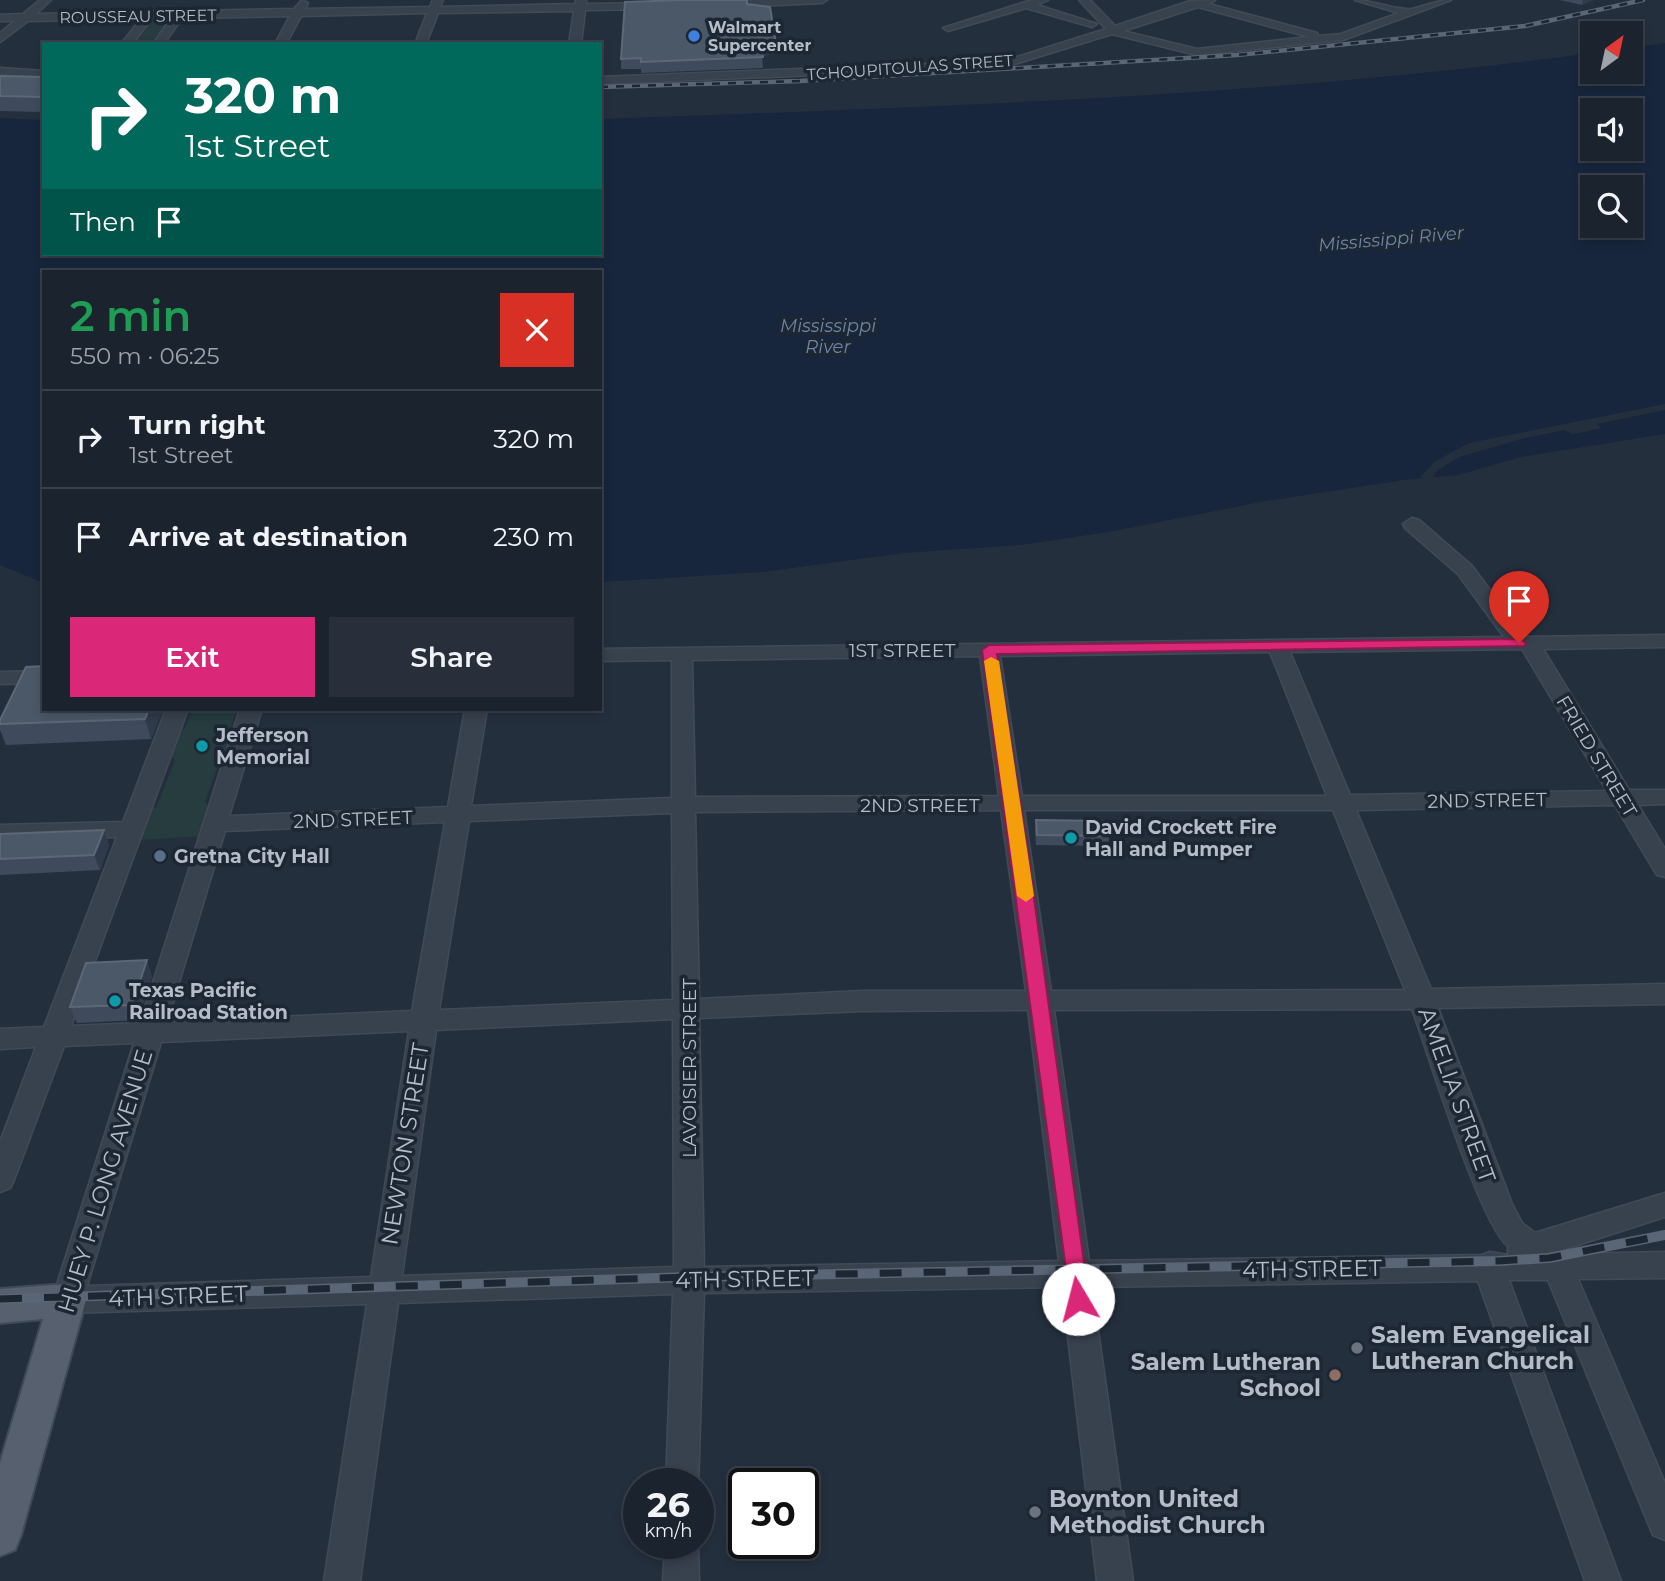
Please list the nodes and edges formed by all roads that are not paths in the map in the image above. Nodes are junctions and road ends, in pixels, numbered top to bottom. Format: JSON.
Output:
{"nodes":[{"id":1,"x":46,"y":0,"type":"edge"},
{"id":2,"x":177,"y":0,"type":"edge"},
{"id":3,"x":304,"y":0,"type":"edge"},
{"id":4,"x":822,"y":0,"type":"edge"},
{"id":5,"x":1043,"y":0,"type":"edge"},
{"id":6,"x":1084,"y":0,"type":"edge"},
{"id":7,"x":1184,"y":0,"type":"edge"},
{"id":8,"x":1210,"y":0,"type":"edge"},
{"id":9,"x":1360,"y":0,"type":"edge"},
{"id":10,"x":1446,"y":0,"type":"edge"},
{"id":11,"x":777,"y":2,"type":"edge"},
{"id":12,"x":581,"y":4,"type":"edge"},
{"id":13,"x":1198,"y":4,"type":"junction"},
{"id":14,"x":442,"y":5,"type":"edge"},
{"id":15,"x":1026,"y":5,"type":"junction"},
{"id":16,"x":666,"y":6,"type":"edge"},
{"id":17,"x":700,"y":6,"type":"edge"},
{"id":18,"x":1411,"y":13,"type":"junction"},
{"id":19,"x":297,"y":14,"type":"junction"},
{"id":20,"x":172,"y":16,"type":"junction"},
{"id":21,"x":148,"y":17,"type":"junction"},
{"id":22,"x":0,"y":18,"type":"edge"},
{"id":23,"x":26,"y":18,"type":"junction"},
{"id":24,"x":1092,"y":24,"type":"dead end"},
{"id":25,"x":948,"y":28,"type":"dead end"},
{"id":26,"x":1113,"y":31,"type":"junction"},
{"id":27,"x":0,"y":39,"type":"edge"},
{"id":28,"x":1326,"y":39,"type":"junction"},
{"id":29,"x":1082,"y":41,"type":"junction"},
{"id":30,"x":128,"y":42,"type":"edge"},
{"id":31,"x":159,"y":42,"type":"edge"},
{"id":32,"x":281,"y":42,"type":"edge"},
{"id":33,"x":421,"y":42,"type":"edge"},
{"id":34,"x":434,"y":42,"type":"edge"},
{"id":35,"x":575,"y":42,"type":"edge"},
{"id":36,"x":1108,"y":44,"type":"dead end"},
{"id":37,"x":0,"y":71,"type":"edge"},
{"id":38,"x":42,"y":74,"type":"edge"},
{"id":39,"x":602,"y":81,"type":"edge"},
{"id":40,"x":1412,"y":524,"type":"dead end"},
{"id":41,"x":1665,"y":641,"type":"edge"},
{"id":42,"x":1524,"y":643,"type":"junction"},
{"id":43,"x":1278,"y":647,"type":"junction"},
{"id":44,"x":989,"y":650,"type":"junction"},
{"id":45,"x":682,"y":652,"type":"junction"},
{"id":46,"x":602,"y":654,"type":"edge"},
{"id":47,"x":42,"y":677,"type":"edge"},
{"id":48,"x":0,"y":678,"type":"edge"},
{"id":49,"x":176,"y":711,"type":"edge"},
{"id":50,"x":250,"y":711,"type":"edge"},
{"id":51,"x":476,"y":711,"type":"edge"},
{"id":52,"x":1665,"y":797,"type":"edge"},
{"id":53,"x":1623,"y":798,"type":"junction"},
{"id":54,"x":1342,"y":803,"type":"junction"},
{"id":55,"x":685,"y":805,"type":"junction"},
{"id":56,"x":1013,"y":805,"type":"junction"},
{"id":57,"x":457,"y":814,"type":"junction"},
{"id":58,"x":217,"y":824,"type":"junction"},
{"id":59,"x":130,"y":829,"type":"junction"},
{"id":60,"x":0,"y":833,"type":"edge"},
{"id":61,"x":1665,"y":869,"type":"edge"},
{"id":62,"x":1665,"y":994,"type":"edge"},
{"id":63,"x":1422,"y":999,"type":"junction"},
{"id":64,"x":1040,"y":1001,"type":"junction"},
{"id":65,"x":689,"y":1007,"type":"junction"},
{"id":66,"x":424,"y":1020,"type":"junction"},
{"id":67,"x":151,"y":1032,"type":"junction"},
{"id":68,"x":56,"y":1037,"type":"junction"},
{"id":69,"x":0,"y":1040,"type":"edge"},
{"id":70,"x":0,"y":1180,"type":"edge"},
{"id":71,"x":1665,"y":1205,"type":"edge"},
{"id":72,"x":1531,"y":1244,"type":"junction"},
{"id":73,"x":1490,"y":1265,"type":"junction"},
{"id":74,"x":1665,"y":1265,"type":"edge"},
{"id":75,"x":1557,"y":1266,"type":"junction"},
{"id":76,"x":1075,"y":1274,"type":"junction"},
{"id":77,"x":688,"y":1280,"type":"junction"},
{"id":78,"x":383,"y":1289,"type":"junction"},
{"id":79,"x":67,"y":1300,"type":"junction"},
{"id":80,"x":0,"y":1306,"type":"edge"},
{"id":81,"x":683,"y":1468,"type":"edge"},
{"id":82,"x":1665,"y":1523,"type":"edge"},
{"id":83,"x":0,"y":1535,"type":"edge"},
{"id":84,"x":681,"y":1559,"type":"edge"},
{"id":85,"x":342,"y":1581,"type":"edge"},
{"id":86,"x":681,"y":1581,"type":"edge"},
{"id":87,"x":1115,"y":1581,"type":"edge"},
{"id":88,"x":1603,"y":1581,"type":"edge"}],
"edges":[{"from":1,"to":23,"type":"street"},
{"from":2,"to":20,"type":"street"},
{"from":3,"to":19,"type":"street"},
{"from":4,"to":11,"type":"street"},
{"from":5,"to":15,"type":"street"},
{"from":6,"to":26,"type":"street"},
{"from":7,"to":13,"type":"street"},
{"from":8,"to":13,"type":"street","name":"TCHOUPITOULAS STREET"},
{"from":9,"to":18,"type":"street"},
{"from":10,"to":18,"type":"street"},
{"from":11,"to":17,"type":"street"},
{"from":12,"to":14,"type":"street","name":"ROUSSEAU STREET"},
{"from":12,"to":16,"type":"street","name":"ROUSSEAU STREET"},
{"from":12,"to":35,"type":"street"},
{"from":13,"to":26,"type":"street","name":"TCHOUPITOULAS STREET"},
{"from":13,"to":28,"type":"street"},
{"from":14,"to":19,"type":"street","name":"ROUSSEAU STREET"},
{"from":14,"to":33,"type":"street"},
{"from":14,"to":34,"type":"street"},
{"from":15,"to":24,"type":"street"},
{"from":15,"to":25,"type":"street"},
{"from":18,"to":28,"type":"street"},
{"from":19,"to":20,"type":"street","name":"ROUSSEAU STREET"},
{"from":19,"to":32,"type":"street"},
{"from":20,"to":21,"type":"street","name":"ROUSSEAU STREET"},
{"from":20,"to":31,"type":"street"},
{"from":21,"to":23,"type":"street","name":"ROUSSEAU STREET"},
{"from":21,"to":30,"type":"street"},
{"from":22,"to":23,"type":"street","name":"ROUSSEAU STREET"},
{"from":23,"to":27,"type":"street"},
{"from":26,"to":28,"type":"street"},
{"from":26,"to":29,"type":"street","name":"TCHOUPITOULAS STREET"},
{"from":29,"to":36,"type":"street"},
{"from":29,"to":39,"type":"street","name":"TCHOUPITOULAS STREET"},
{"from":37,"to":38,"type":"street"},
{"from":40,"to":42,"type":"street","name":"FRIED STREET"},
{"from":41,"to":42,"type":"street","name":"1ST STREET"},
{"from":42,"to":43,"type":"street","name":"1ST STREET"},
{"from":42,"to":53,"type":"street","name":"FRIED STREET"},
{"from":43,"to":44,"type":"street","name":"1ST STREET"},
{"from":43,"to":54,"type":"street","name":"AMELIA STREET"},
{"from":44,"to":45,"type":"street","name":"1ST STREET"},
{"from":44,"to":56,"type":"street"},
{"from":45,"to":46,"type":"street","name":"1ST STREET"},
{"from":45,"to":55,"type":"street","name":"LAVOISIER STREET"},
{"from":47,"to":48,"type":"street"},
{"from":49,"to":59,"type":"street"},
{"from":50,"to":58,"type":"street","name":"HUEY P. LONG AVENUE"},
{"from":51,"to":57,"type":"street","name":"NEWTON STREET"},
{"from":52,"to":53,"type":"street","name":"2ND STREET"},
{"from":53,"to":54,"type":"street","name":"2ND STREET"},
{"from":53,"to":61,"type":"street","name":"FRIED STREET"},
{"from":54,"to":56,"type":"street","name":"2ND STREET"},
{"from":54,"to":63,"type":"street","name":"AMELIA STREET"},
{"from":55,"to":56,"type":"street","name":"2ND STREET"},
{"from":55,"to":57,"type":"street","name":"2ND STREET"},
{"from":55,"to":65,"type":"street","name":"LAVOISIER STREET"},
{"from":56,"to":64,"type":"street"},
{"from":57,"to":58,"type":"street","name":"2ND STREET"},
{"from":57,"to":66,"type":"street","name":"NEWTON STREET"},
{"from":58,"to":67,"type":"street","name":"HUEY P. LONG AVENUE"},
{"from":59,"to":60,"type":"street"},
{"from":59,"to":68,"type":"street"},
{"from":62,"to":63,"type":"street"},
{"from":63,"to":64,"type":"street"},
{"from":63,"to":72,"type":"street","name":"AMELIA STREET"},
{"from":64,"to":65,"type":"street"},
{"from":64,"to":76,"type":"street"},
{"from":65,"to":66,"type":"street"},
{"from":65,"to":77,"type":"street","name":"LAVOISIER STREET"},
{"from":66,"to":67,"type":"street"},
{"from":66,"to":78,"type":"street","name":"NEWTON STREET"},
{"from":67,"to":68,"type":"street"},
{"from":67,"to":79,"type":"street","name":"HUEY P. LONG AVENUE"},
{"from":68,"to":69,"type":"street"},
{"from":68,"to":70,"type":"street"},
{"from":71,"to":72,"type":"street"},
{"from":72,"to":73,"type":"street"},
{"from":72,"to":75,"type":"street","name":"AMELIA STREET"},
{"from":73,"to":75,"type":"street","name":"4TH STREET"},
{"from":73,"to":76,"type":"street","name":"4TH STREET"},
{"from":73,"to":88,"type":"street"},
{"from":74,"to":75,"type":"street","name":"4TH STREET"},
{"from":75,"to":82,"type":"street","name":"AMELIA STREET"},
{"from":76,"to":77,"type":"street","name":"4TH STREET"},
{"from":76,"to":87,"type":"street"},
{"from":77,"to":78,"type":"street","name":"4TH STREET"},
{"from":77,"to":81,"type":"street","name":"LAVOISIER STREET"},
{"from":78,"to":79,"type":"street","name":"4TH STREET"},
{"from":78,"to":85,"type":"street","name":"NEWTON STREET"},
{"from":79,"to":80,"type":"main road","name":"4TH STREET"},
{"from":79,"to":83,"type":"main road","name":"HUEY P. LONG AVENUE"},
{"from":84,"to":86,"type":"street"}]}
